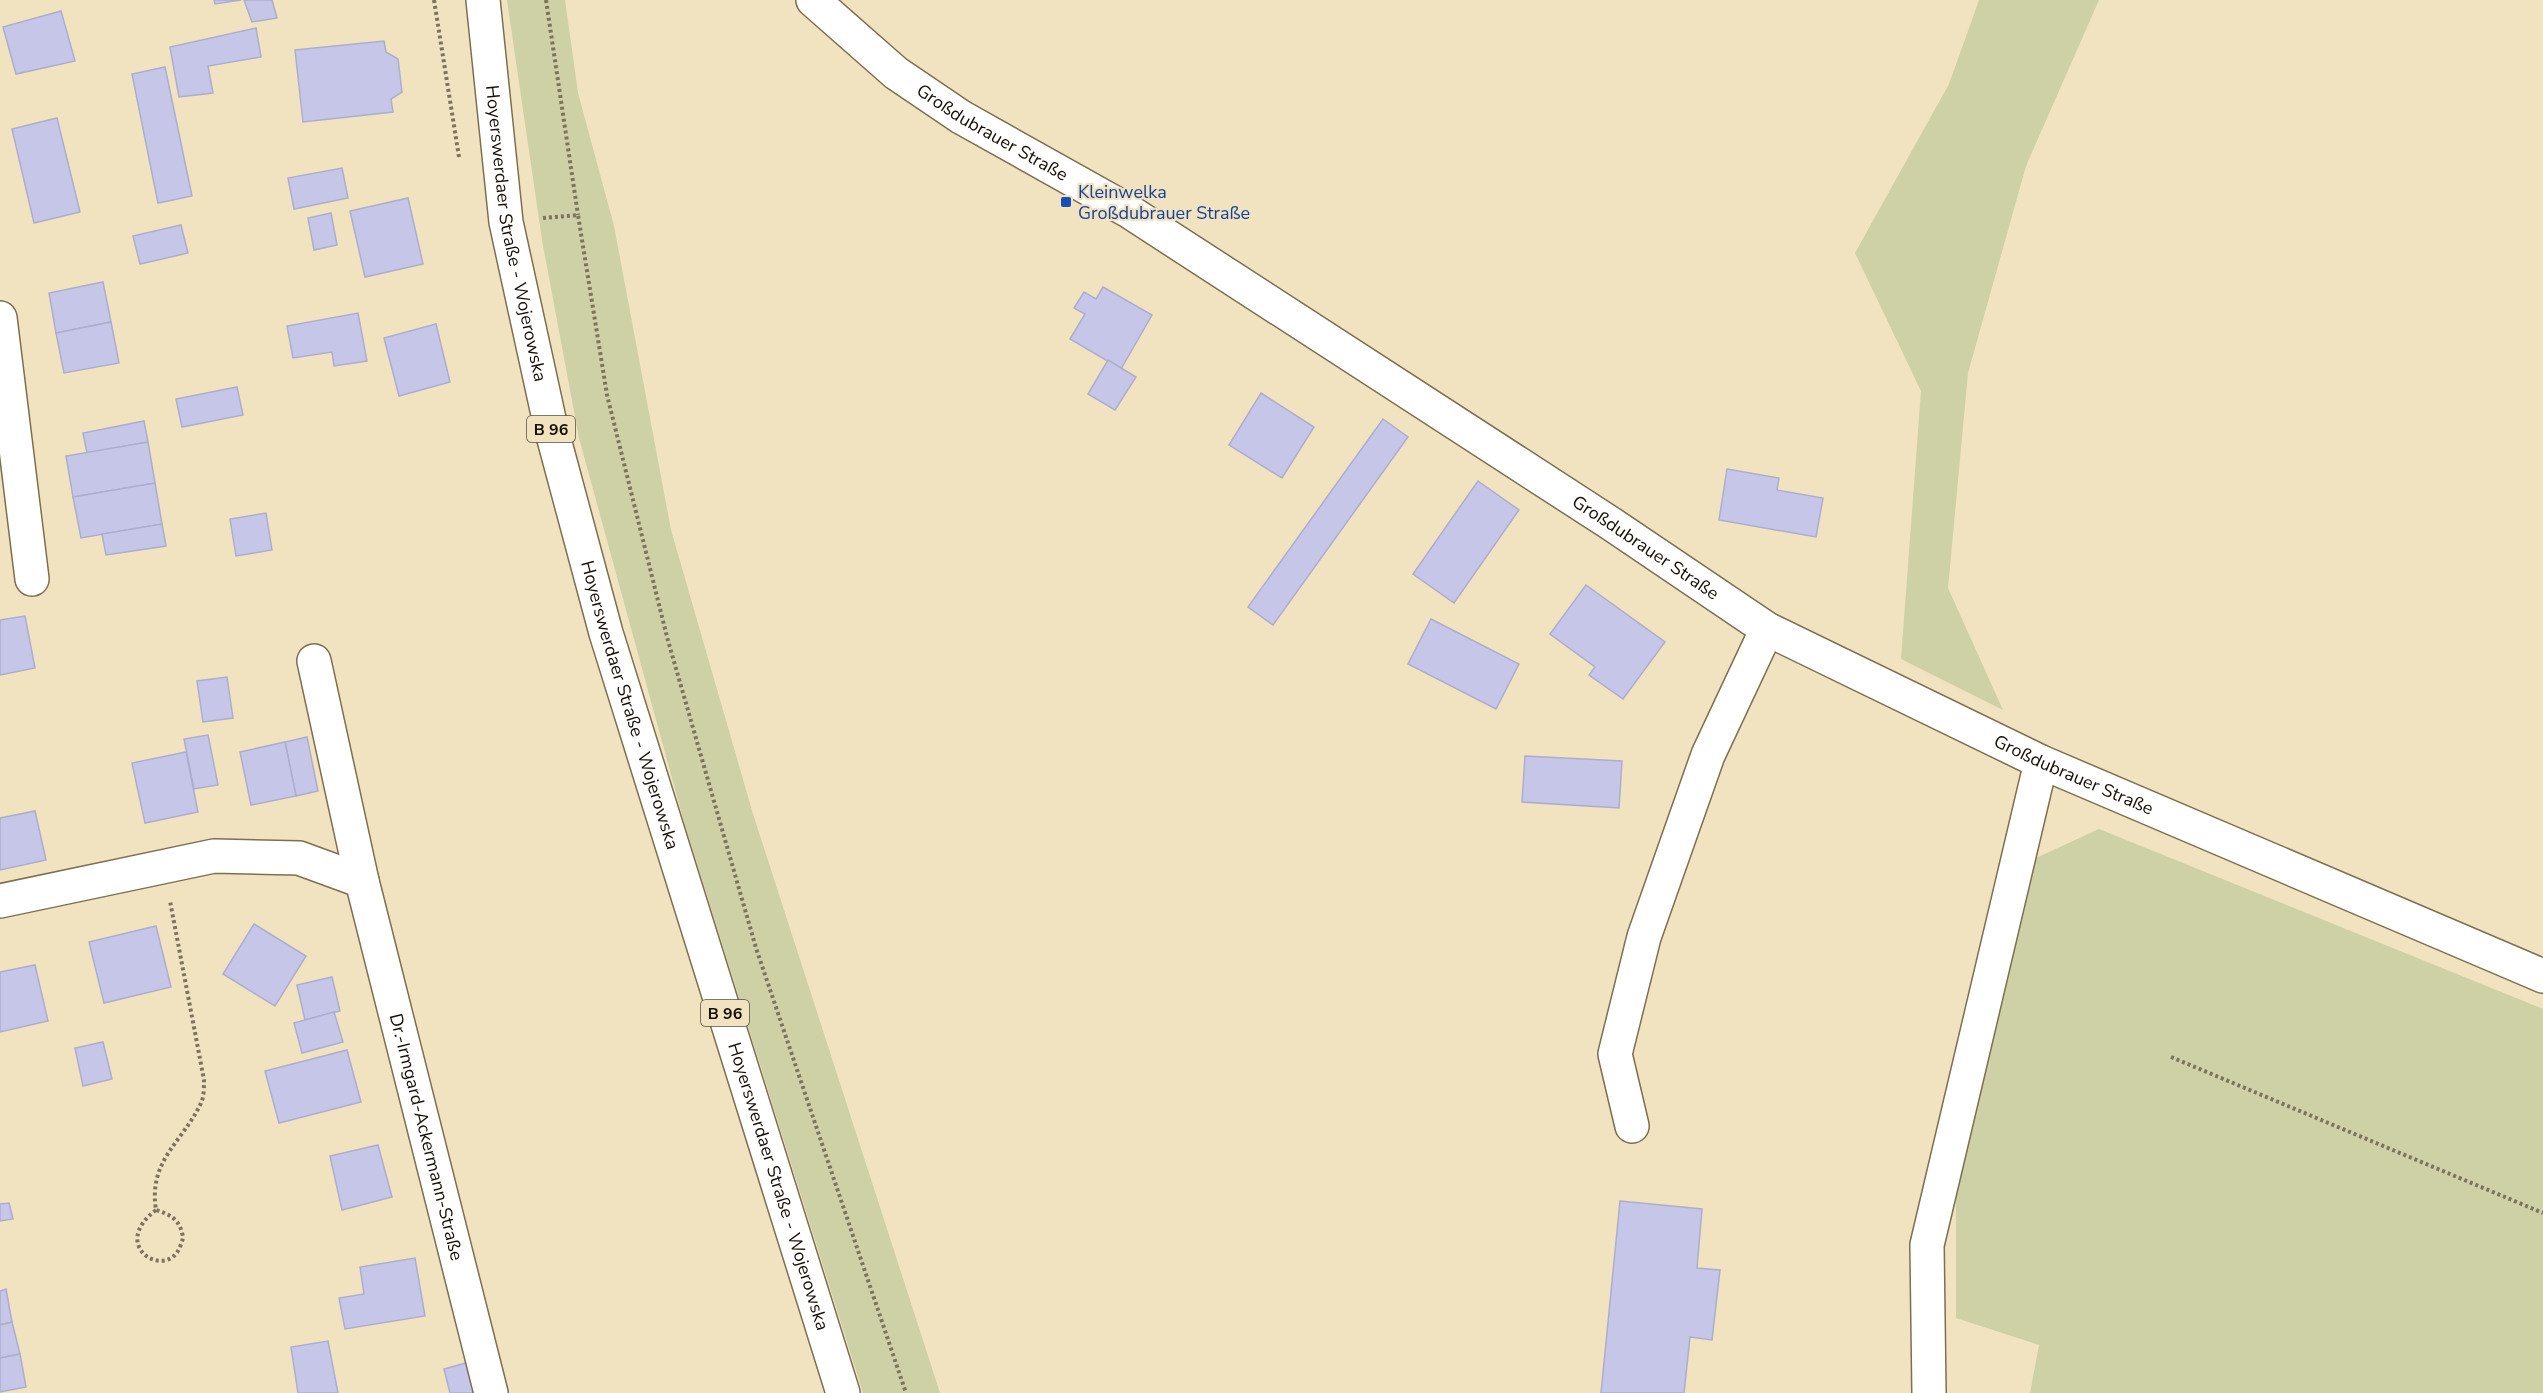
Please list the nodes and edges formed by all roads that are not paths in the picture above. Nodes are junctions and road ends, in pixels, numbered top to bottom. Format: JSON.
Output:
{"nodes":[{"id":1,"x":483,"y":0,"type":"edge"},
{"id":2,"x":813,"y":0,"type":"edge"},
{"id":3,"x":0,"y":318,"type":"edge"},
{"id":4,"x":32,"y":579,"type":"dead end"},
{"id":5,"x":1767,"y":628,"type":"junction"},
{"id":6,"x":314,"y":661,"type":"dead end"},
{"id":7,"x":2041,"y":762,"type":"junction"},
{"id":8,"x":362,"y":881,"type":"junction"},
{"id":9,"x":0,"y":901,"type":"edge"},
{"id":10,"x":2543,"y":976,"type":"edge"},
{"id":11,"x":1632,"y":1126,"type":"dead end"},
{"id":12,"x":490,"y":1393,"type":"edge"},
{"id":13,"x":843,"y":1393,"type":"edge"},
{"id":14,"x":1929,"y":1393,"type":"edge"}],
"edges":[{"from":1,"to":13,"type":"main road","name":"Hoyerswerdaer Straße - Wojerowska","number":"B 96"},
{"from":2,"to":5,"type":"main road","name":"Großdubrauer Straße"},
{"from":3,"to":4,"type":"main road"},
{"from":5,"to":7,"type":"main road","name":"Großdubrauer Straße"},
{"from":5,"to":11,"type":"main road"},
{"from":6,"to":8,"type":"main road","name":"Dr.-Irmgard-Ackermann-Straße"},
{"from":7,"to":10,"type":"main road","name":"Großdubrauer Straße"},
{"from":7,"to":14,"type":"main road"},
{"from":8,"to":9,"type":"main road"},
{"from":8,"to":12,"type":"main road","name":"Dr.-Irmgard-Ackermann-Straße"}]}
